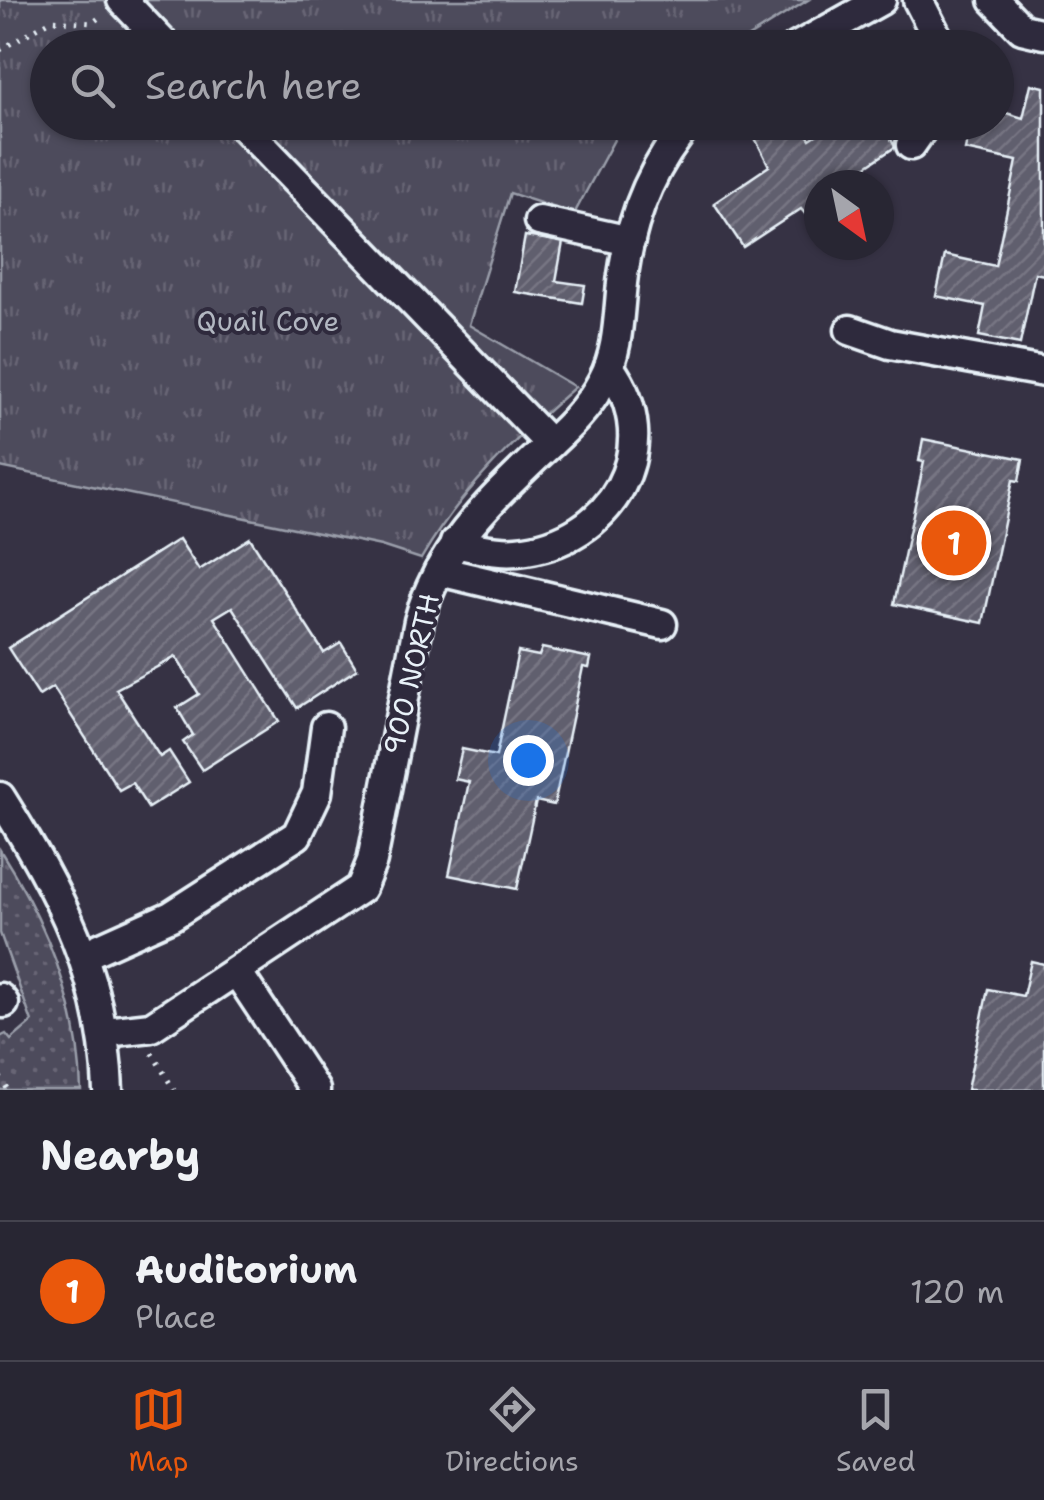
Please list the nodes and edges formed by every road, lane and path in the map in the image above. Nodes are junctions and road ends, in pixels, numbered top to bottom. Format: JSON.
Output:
{"nodes":[{"id":1,"x":122,"y":0,"type":"edge"},
{"id":2,"x":881,"y":0,"type":"edge"},
{"id":3,"x":918,"y":0,"type":"edge"},
{"id":4,"x":994,"y":0,"type":"edge"},
{"id":5,"x":34,"y":30,"type":"edge"},
{"id":6,"x":151,"y":30,"type":"edge"},
{"id":7,"x":827,"y":30,"type":"edge"},
{"id":8,"x":934,"y":30,"type":"edge"},
{"id":9,"x":30,"y":32,"type":"edge"},
{"id":10,"x":1044,"y":34,"type":"edge"},
{"id":11,"x":0,"y":50,"type":"edge"},
{"id":12,"x":257,"y":140,"type":"edge"},
{"id":13,"x":678,"y":140,"type":"edge"},
{"id":14,"x":539,"y":221,"type":"dead end"},
{"id":15,"x":630,"y":240,"type":"junction"},
{"id":16,"x":850,"y":330,"type":"dead end"},
{"id":17,"x":609,"y":367,"type":"junction"},
{"id":18,"x":1044,"y":372,"type":"edge"},
{"id":19,"x":550,"y":444,"type":"junction"},
{"id":20,"x":455,"y":543,"type":"junction"},
{"id":21,"x":438,"y":572,"type":"junction"},
{"id":22,"x":662,"y":624,"type":"dead end"},
{"id":23,"x":326,"y":727,"type":"dead end"},
{"id":24,"x":0,"y":797,"type":"edge"},
{"id":25,"x":84,"y":955,"type":"junction"},
{"id":26,"x":237,"y":972,"type":"junction"},
{"id":27,"x":106,"y":1032,"type":"junction"},
{"id":28,"x":152,"y":1053,"type":"dead end"},
{"id":29,"x":0,"y":1077,"type":"edge"},
{"id":30,"x":8,"y":1090,"type":"edge"},
{"id":31,"x":108,"y":1090,"type":"edge"},
{"id":32,"x":174,"y":1090,"type":"edge"},
{"id":33,"x":316,"y":1090,"type":"edge"}],
"edges":[{"from":1,"to":5,"type":"path"},
{"from":1,"to":6,"type":"street"},
{"from":2,"to":7,"type":"street"},
{"from":3,"to":8,"type":"street"},
{"from":4,"to":10,"type":"street"},
{"from":9,"to":11,"type":"path"},
{"from":12,"to":19,"type":"street"},
{"from":13,"to":15,"type":"street","name":"900 NORTH"},
{"from":14,"to":15,"type":"street"},
{"from":15,"to":17,"type":"street","name":"900 NORTH"},
{"from":16,"to":18,"type":"street"},
{"from":17,"to":19,"type":"street","name":"900 NORTH"},
{"from":17,"to":20,"type":"street"},
{"from":19,"to":20,"type":"street","name":"900 NORTH"},
{"from":20,"to":21,"type":"street","name":"900 NORTH"},
{"from":21,"to":22,"type":"street"},
{"from":21,"to":26,"type":"street","name":"900 NORTH"},
{"from":23,"to":25,"type":"street"},
{"from":24,"to":25,"type":"street"},
{"from":25,"to":27,"type":"street"},
{"from":26,"to":27,"type":"street","name":"900 NORTH"},
{"from":26,"to":33,"type":"street"},
{"from":27,"to":31,"type":"street"},
{"from":28,"to":32,"type":"path"},
{"from":29,"to":30,"type":"path"}]}
